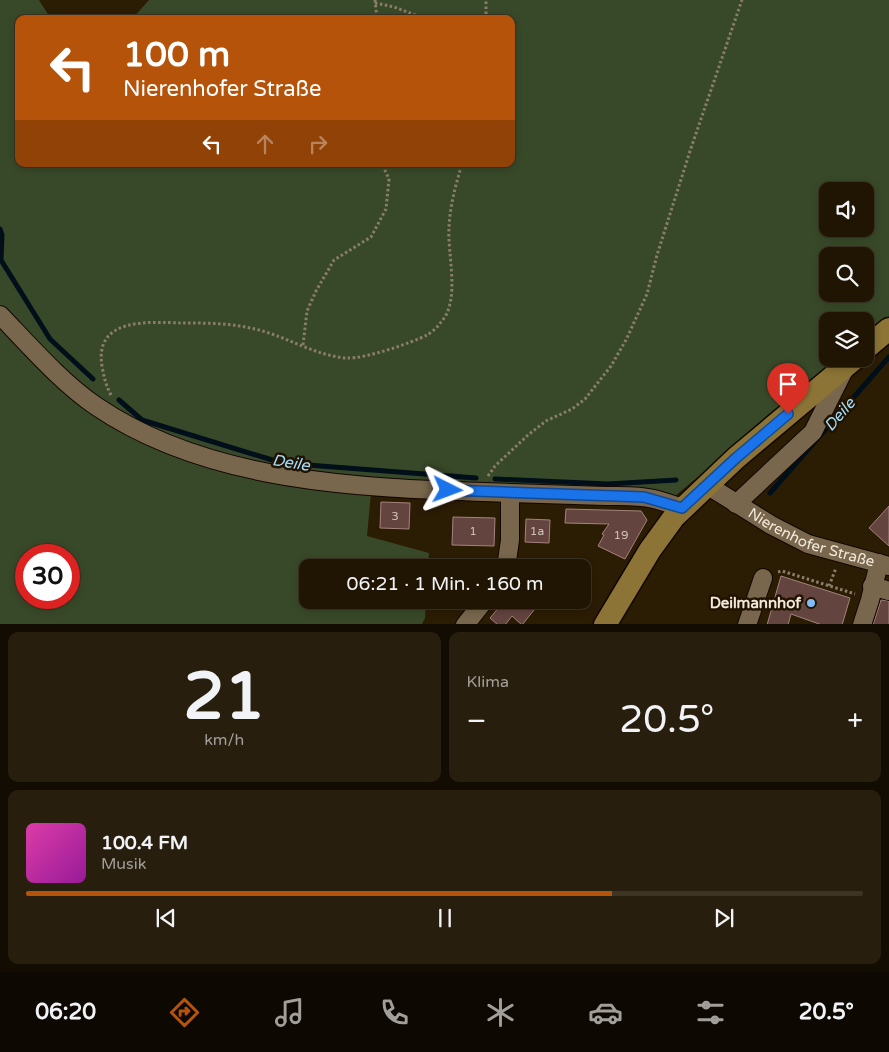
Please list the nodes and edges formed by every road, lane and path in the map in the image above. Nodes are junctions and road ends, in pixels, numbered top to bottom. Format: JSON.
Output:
{"nodes":[{"id":1,"x":486,"y":0,"type":"edge"},
{"id":2,"x":742,"y":0,"type":"edge"},
{"id":3,"x":375,"y":2,"type":"edge"},
{"id":4,"x":377,"y":15,"type":"edge"},
{"id":5,"x":415,"y":15,"type":"edge"},
{"id":6,"x":486,"y":15,"type":"edge"},
{"id":7,"x":383,"y":167,"type":"edge"},
{"id":8,"x":461,"y":167,"type":"edge"},
{"id":9,"x":0,"y":315,"type":"edge"},
{"id":10,"x":889,"y":329,"type":"edge"},
{"id":11,"x":874,"y":342,"type":"edge"},
{"id":12,"x":303,"y":345,"type":"junction"},
{"id":13,"x":844,"y":367,"type":"edge"},
{"id":14,"x":847,"y":367,"type":"edge"},
{"id":15,"x":113,"y":417,"type":"junction"},
{"id":16,"x":712,"y":480,"type":"junction"},
{"id":17,"x":484,"y":492,"type":"junction"},
{"id":18,"x":510,"y":493,"type":"junction"},
{"id":19,"x":736,"y":504,"type":"junction"},
{"id":20,"x":682,"y":508,"type":"junction"},
{"id":21,"x":507,"y":559,"type":"edge"},
{"id":22,"x":884,"y":564,"type":"edge"},
{"id":23,"x":763,"y":578,"type":"joint"},
{"id":24,"x":889,"y":591,"type":"edge"},
{"id":25,"x":871,"y":593,"type":"junction"},
{"id":26,"x":478,"y":609,"type":"edge"},
{"id":27,"x":465,"y":624,"type":"edge"},
{"id":28,"x":605,"y":624,"type":"edge"},
{"id":29,"x":747,"y":624,"type":"edge"},
{"id":30,"x":862,"y":624,"type":"edge"}],
"edges":[{"from":1,"to":6,"type":"path"},
{"from":2,"to":17,"type":"path"},
{"from":3,"to":4,"type":"path"},
{"from":3,"to":5,"type":"path"},
{"from":7,"to":12,"type":"path"},
{"from":8,"to":12,"type":"path"},
{"from":9,"to":15,"type":"street"},
{"from":10,"to":11,"type":"main road"},
{"from":12,"to":15,"type":"path"},
{"from":13,"to":16,"type":"main road","name":"Nierenhofer Straße"},
{"from":14,"to":19,"type":"street","name":"Nierenhofer Straße"},
{"from":15,"to":17,"type":"street"},
{"from":16,"to":19,"type":"street","name":"Nierenhofer Straße"},
{"from":16,"to":20,"type":"main road","name":"Nierenhofer Straße"},
{"from":17,"to":18,"type":"street"},
{"from":18,"to":20,"type":"street"},
{"from":18,"to":21,"type":"street"},
{"from":19,"to":22,"type":"street","name":"Nierenhofer Straße"},
{"from":20,"to":28,"type":"main road","name":"Nierenhofer Straße"},
{"from":22,"to":25,"type":"street"},
{"from":23,"to":25,"type":"path"},
{"from":23,"to":29,"type":"street"},
{"from":24,"to":25,"type":"street"},
{"from":25,"to":30,"type":"street"},
{"from":26,"to":27,"type":"street"}]}
